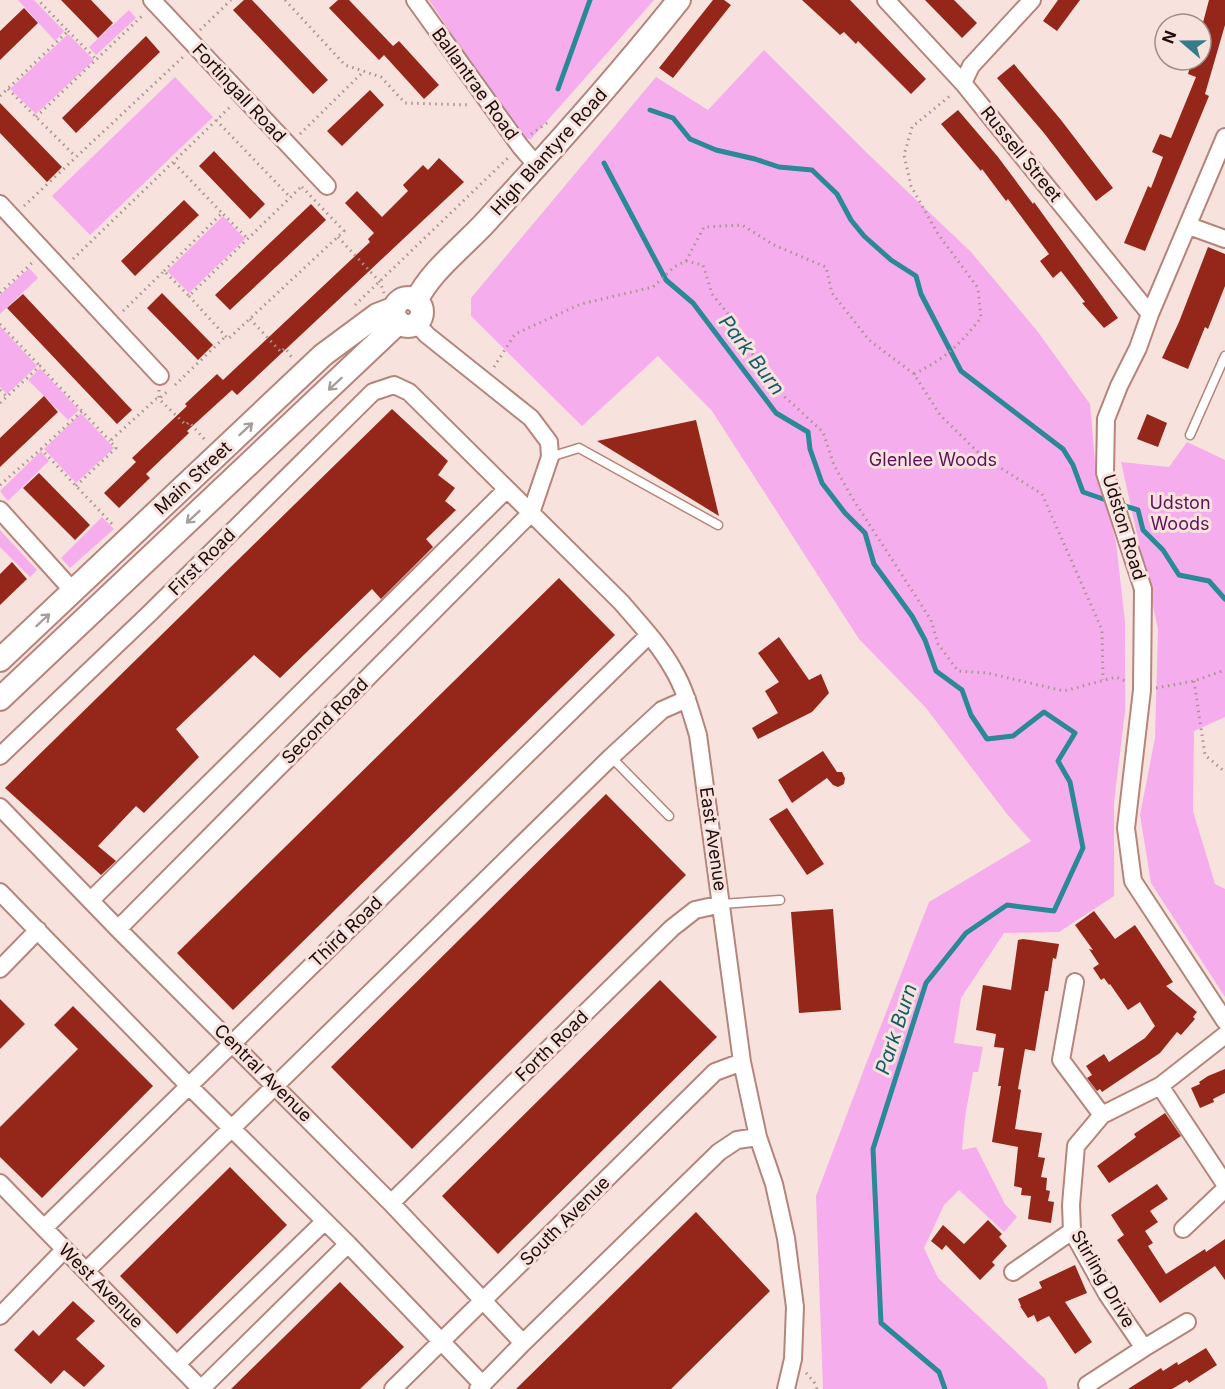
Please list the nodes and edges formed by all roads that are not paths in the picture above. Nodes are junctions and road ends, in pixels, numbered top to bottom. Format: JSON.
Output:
{"nodes":[{"id":1,"x":415,"y":0,"type":"edge"},
{"id":2,"x":679,"y":0,"type":"edge"},
{"id":3,"x":886,"y":0,"type":"edge"},
{"id":4,"x":1032,"y":0,"type":"edge"},
{"id":5,"x":153,"y":2,"type":"edge"},
{"id":6,"x":963,"y":83,"type":"junction"},
{"id":7,"x":1225,"y":136,"type":"edge"},
{"id":8,"x":537,"y":166,"type":"junction"},
{"id":9,"x":321,"y":179,"type":"road end"},
{"id":10,"x":0,"y":204,"type":"edge"},
{"id":11,"x":1189,"y":226,"type":"junction"},
{"id":12,"x":1225,"y":239,"type":"edge"},
{"id":13,"x":406,"y":314,"type":"junction"},
{"id":14,"x":1150,"y":314,"type":"junction"},
{"id":15,"x":377,"y":344,"type":"joint"},
{"id":16,"x":1225,"y":356,"type":"edge"},
{"id":17,"x":160,"y":376,"type":"road end"},
{"id":18,"x":409,"y":392,"type":"joint"},
{"id":19,"x":1190,"y":435,"type":"dead end"},
{"id":20,"x":550,"y":457,"type":"junction"},
{"id":21,"x":507,"y":489,"type":"junction"},
{"id":22,"x":0,"y":510,"type":"edge"},
{"id":23,"x":531,"y":513,"type":"junction"},
{"id":24,"x":718,"y":525,"type":"dead end"},
{"id":25,"x":73,"y":591,"type":"junction"},
{"id":26,"x":649,"y":635,"type":"junction"},
{"id":27,"x":0,"y":660,"type":"edge"},
{"id":28,"x":0,"y":699,"type":"edge"},
{"id":29,"x":687,"y":699,"type":"junction"},
{"id":30,"x":0,"y":756,"type":"edge"},
{"id":31,"x":611,"y":757,"type":"junction"},
{"id":32,"x":0,"y":807,"type":"edge"},
{"id":33,"x":669,"y":816,"type":"dead end"},
{"id":34,"x":0,"y":892,"type":"edge"},
{"id":35,"x":91,"y":900,"type":"junction"},
{"id":36,"x":780,"y":900,"type":"dead end"},
{"id":37,"x":722,"y":904,"type":"junction"},
{"id":38,"x":118,"y":929,"type":"junction"},
{"id":39,"x":38,"y":930,"type":"junction"},
{"id":40,"x":0,"y":969,"type":"edge"},
{"id":41,"x":1075,"y":982,"type":"dead end"},
{"id":42,"x":1225,"y":1021,"type":"edge"},
{"id":43,"x":1225,"y":1035,"type":"edge"},
{"id":44,"x":232,"y":1043,"type":"junction"},
{"id":45,"x":742,"y":1062,"type":"junction"},
{"id":46,"x":189,"y":1086,"type":"junction"},
{"id":47,"x":276,"y":1086,"type":"junction"},
{"id":48,"x":1160,"y":1086,"type":"junction"},
{"id":49,"x":1102,"y":1115,"type":"junction"},
{"id":50,"x":232,"y":1129,"type":"junction"},
{"id":51,"x":758,"y":1137,"type":"junction"},
{"id":52,"x":0,"y":1183,"type":"edge"},
{"id":53,"x":1225,"y":1184,"type":"edge"},
{"id":54,"x":1225,"y":1189,"type":"edge"},
{"id":55,"x":391,"y":1203,"type":"junction"},
{"id":56,"x":325,"y":1221,"type":"junction"},
{"id":57,"x":44,"y":1228,"type":"junction"},
{"id":58,"x":1183,"y":1229,"type":"dead end"},
{"id":59,"x":1072,"y":1231,"type":"junction"},
{"id":60,"x":348,"y":1244,"type":"junction"},
{"id":61,"x":64,"y":1250,"type":"junction"},
{"id":62,"x":86,"y":1271,"type":"junction"},
{"id":63,"x":1013,"y":1272,"type":"dead end"},
{"id":64,"x":484,"y":1301,"type":"junction"},
{"id":65,"x":0,"y":1316,"type":"edge"},
{"id":66,"x":1187,"y":1322,"type":"dead end"},
{"id":67,"x":440,"y":1342,"type":"junction"},
{"id":68,"x":523,"y":1343,"type":"junction"},
{"id":69,"x":1144,"y":1348,"type":"junction"},
{"id":70,"x":177,"y":1364,"type":"junction"},
{"id":71,"x":1087,"y":1385,"type":"dead end"},
{"id":72,"x":481,"y":1387,"type":"edge"},
{"id":73,"x":201,"y":1389,"type":"edge"},
{"id":74,"x":393,"y":1389,"type":"edge"},
{"id":75,"x":786,"y":1389,"type":"edge"}],
"edges":[{"from":1,"to":8,"type":"street","name":"Ballantrae Road"},
{"from":2,"to":8,"type":"main road","name":"High Blantyre Road"},
{"from":3,"to":6,"type":"street","name":"Russell Street"},
{"from":4,"to":6,"type":"street"},
{"from":5,"to":9,"type":"street","name":"Fortingall Road"},
{"from":6,"to":14,"type":"street","name":"Russell Street"},
{"from":7,"to":11,"type":"street","name":"Udston Road"},
{"from":8,"to":13,"type":"main road","name":"High Blantyre Road"},
{"from":10,"to":17,"type":"street"},
{"from":11,"to":12,"type":"street"},
{"from":11,"to":14,"type":"street","name":"Udston Road"},
{"from":13,"to":15,"type":"main road","name":"High Blantyre Road"},
{"from":13,"to":20,"type":"street"},
{"from":25,"to":13,"type":"main road","name":"Main Street","one_way":true},
{"from":14,"to":42,"type":"street","name":"Udston Road"},
{"from":15,"to":28,"type":"main road","name":"Main Street","one_way":true},
{"from":16,"to":19,"type":"lane"},
{"from":18,"to":21,"type":"street","name":"East Avenue"},
{"from":18,"to":30,"type":"street","name":"First Road"},
{"from":20,"to":23,"type":"street"},
{"from":20,"to":24,"type":"lane"},
{"from":21,"to":23,"type":"street","name":"East Avenue"},
{"from":21,"to":35,"type":"street","name":"Second Road"},
{"from":22,"to":25,"type":"street"},
{"from":23,"to":26,"type":"street","name":"East Avenue"},
{"from":23,"to":38,"type":"street","name":"Second Road"},
{"from":27,"to":25,"type":"main road","name":"Main Street","one_way":true},
{"from":26,"to":29,"type":"street","name":"East Avenue"},
{"from":26,"to":44,"type":"street","name":"Third Road"},
{"from":29,"to":31,"type":"street"},
{"from":29,"to":37,"type":"street","name":"East Avenue"},
{"from":31,"to":33,"type":"lane"},
{"from":31,"to":47,"type":"street"},
{"from":32,"to":35,"type":"street","name":"Central Avenue"},
{"from":34,"to":39,"type":"street"},
{"from":35,"to":38,"type":"street","name":"Central Avenue"},
{"from":36,"to":37,"type":"lane"},
{"from":37,"to":45,"type":"street","name":"East Avenue"},
{"from":37,"to":55,"type":"street","name":"Forth Road"},
{"from":38,"to":44,"type":"street","name":"Central Avenue"},
{"from":39,"to":40,"type":"street"},
{"from":39,"to":46,"type":"street"},
{"from":41,"to":49,"type":"street"},
{"from":43,"to":48,"type":"street","name":"Stirling Drive"},
{"from":44,"to":46,"type":"street","name":"Third Road"},
{"from":44,"to":47,"type":"street","name":"Central Avenue"},
{"from":45,"to":51,"type":"street","name":"East Avenue"},
{"from":45,"to":64,"type":"street","name":"South Avenue"},
{"from":46,"to":50,"type":"street"},
{"from":46,"to":57,"type":"street","name":"Third Road"},
{"from":47,"to":50,"type":"street"},
{"from":47,"to":55,"type":"street","name":"Central Avenue"},
{"from":48,"to":49,"type":"street","name":"Stirling Drive"},
{"from":48,"to":53,"type":"street"},
{"from":49,"to":59,"type":"street","name":"Stirling Drive"},
{"from":50,"to":56,"type":"street"},
{"from":50,"to":62,"type":"street"},
{"from":51,"to":68,"type":"street"},
{"from":51,"to":75,"type":"street","name":"East Avenue"},
{"from":52,"to":57,"type":"street","name":"West Avenue"},
{"from":54,"to":58,"type":"street"},
{"from":55,"to":64,"type":"street","name":"Central Avenue"},
{"from":56,"to":60,"type":"street"},
{"from":56,"to":70,"type":"street"},
{"from":57,"to":61,"type":"street","name":"West Avenue"},
{"from":59,"to":63,"type":"street"},
{"from":59,"to":69,"type":"street","name":"Stirling Drive"},
{"from":60,"to":67,"type":"street"},
{"from":60,"to":73,"type":"street"},
{"from":61,"to":62,"type":"street","name":"West Avenue"},
{"from":61,"to":65,"type":"street"},
{"from":62,"to":70,"type":"street","name":"West Avenue"},
{"from":64,"to":67,"type":"street","name":"South Avenue"},
{"from":64,"to":68,"type":"street","name":"Central Avenue"},
{"from":66,"to":69,"type":"street"},
{"from":67,"to":72,"type":"street"},
{"from":67,"to":74,"type":"street","name":"South Avenue"},
{"from":68,"to":72,"type":"street"},
{"from":69,"to":71,"type":"street","name":"Stirling Drive"},
{"from":70,"to":73,"type":"street","name":"West Avenue"}]}
